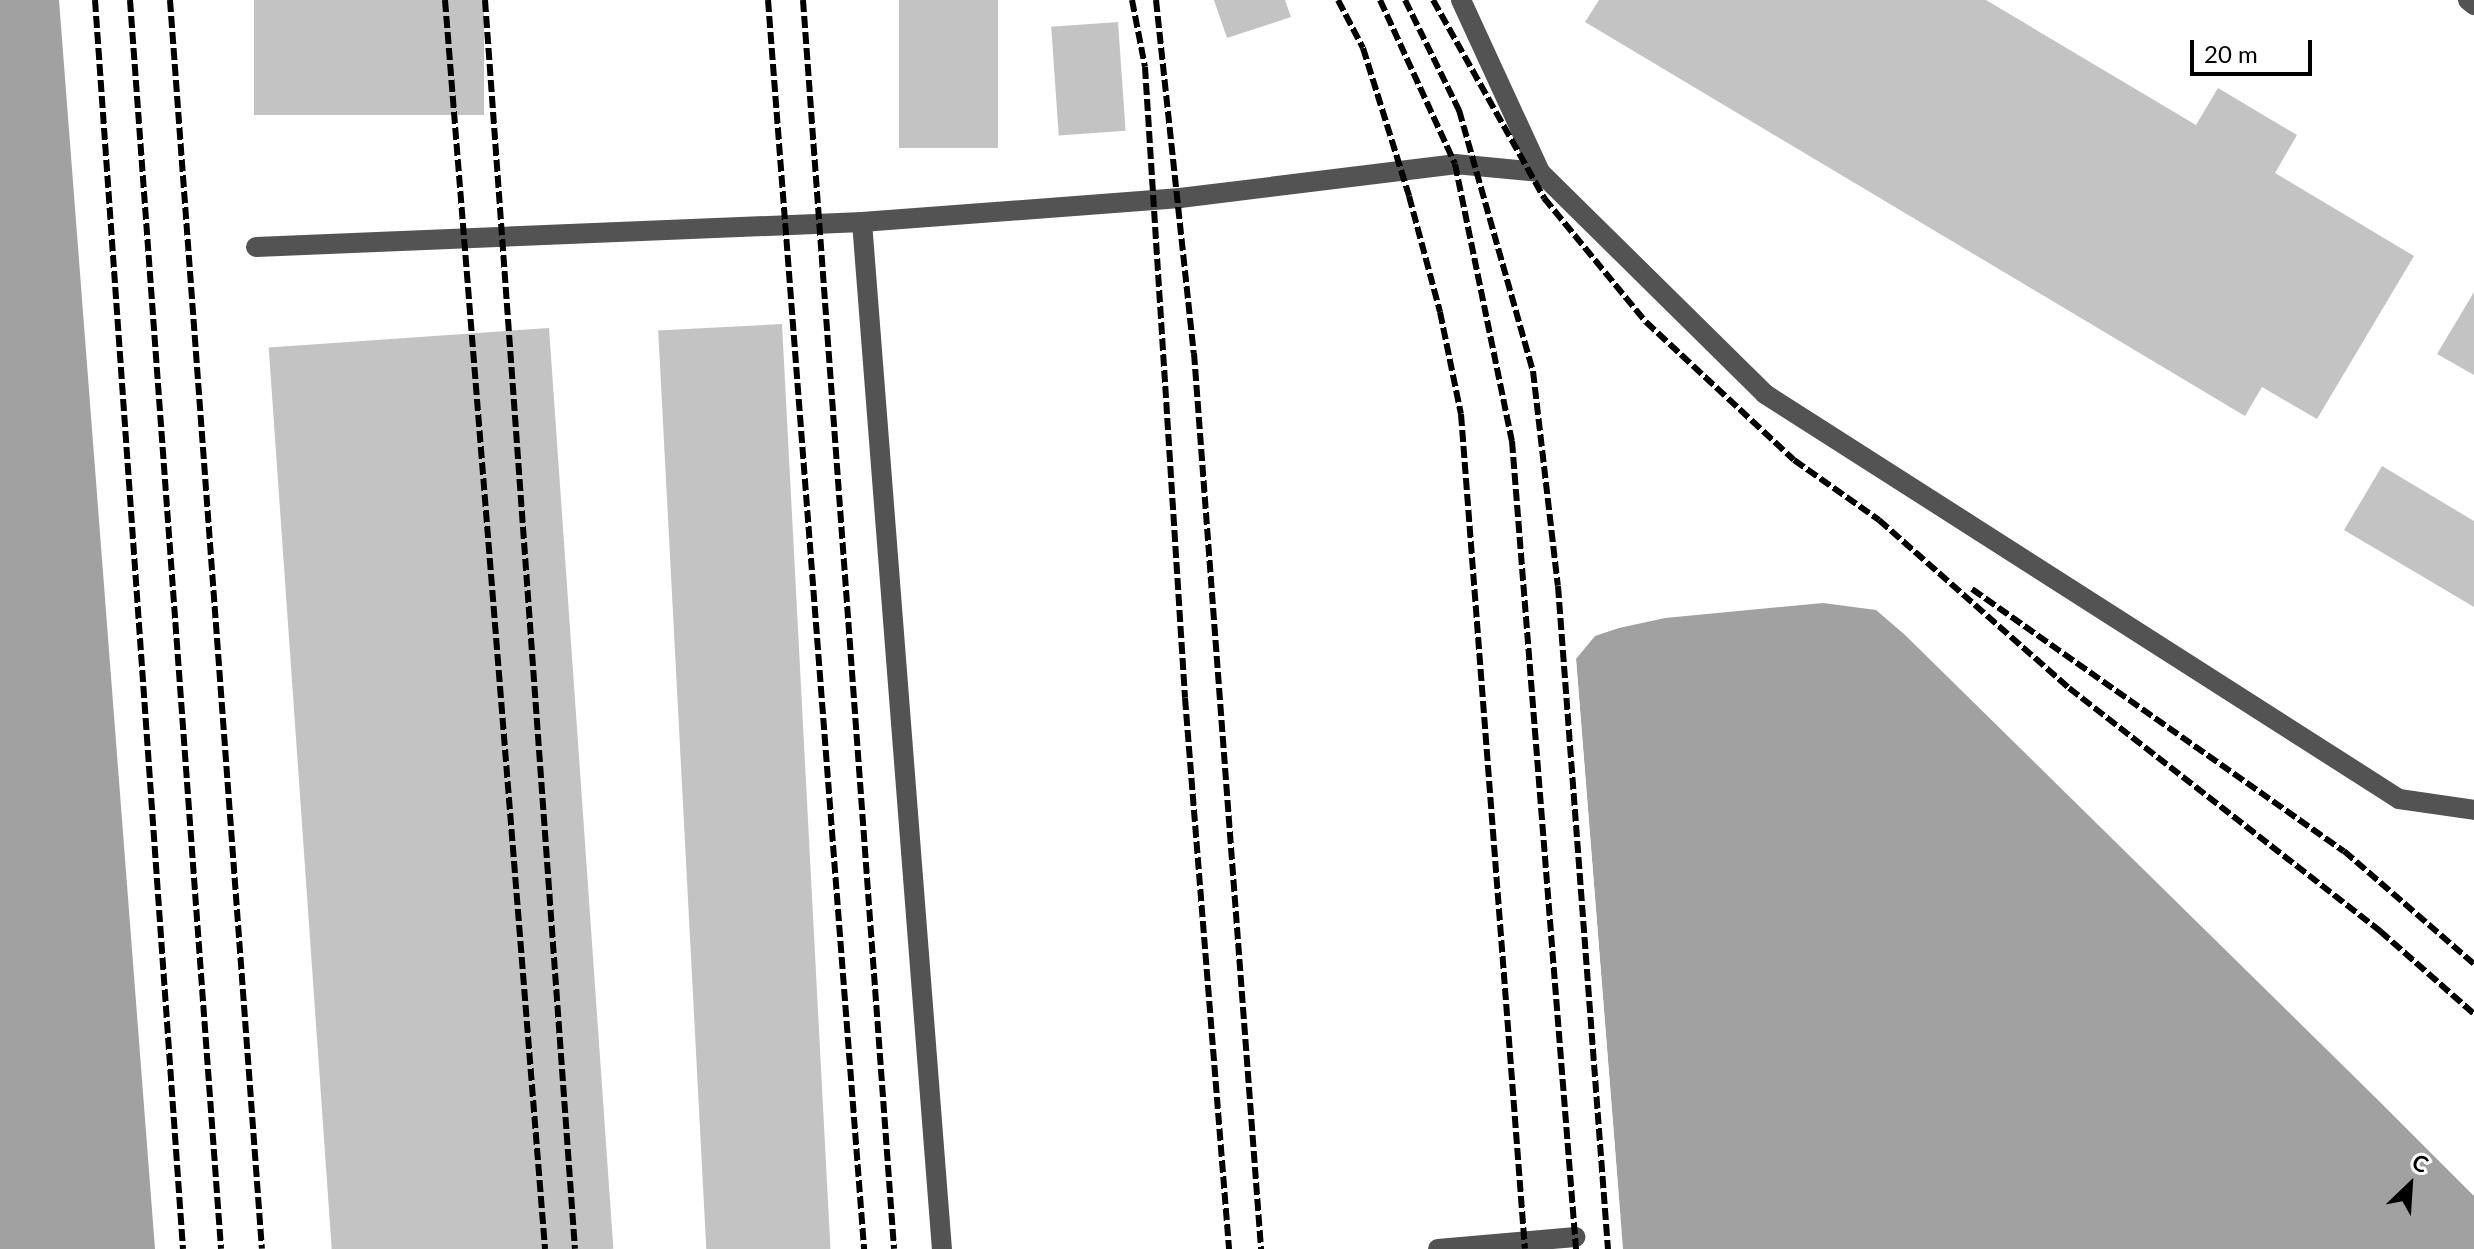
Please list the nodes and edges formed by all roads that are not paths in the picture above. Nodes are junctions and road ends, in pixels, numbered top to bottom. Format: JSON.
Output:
{"nodes":[{"id":1,"x":1461,"y":0,"type":"edge"},
{"id":2,"x":2468,"y":0,"type":"edge"},
{"id":3,"x":2474,"y":5,"type":"edge"},
{"id":4,"x":1540,"y":172,"type":"junction"},
{"id":5,"x":862,"y":222,"type":"junction"},
{"id":6,"x":256,"y":247,"type":"dead end"},
{"id":7,"x":2474,"y":810,"type":"edge"},
{"id":8,"x":1575,"y":1237,"type":"dead end"},
{"id":9,"x":942,"y":1249,"type":"edge"},
{"id":10,"x":1438,"y":1249,"type":"edge"}],
"edges":[{"from":1,"to":4,"type":"lane"},
{"from":2,"to":3,"type":"lane"},
{"from":4,"to":5,"type":"lane"},
{"from":4,"to":7,"type":"lane"},
{"from":5,"to":6,"type":"lane"},
{"from":5,"to":9,"type":"lane"},
{"from":8,"to":10,"type":"lane"}]}
